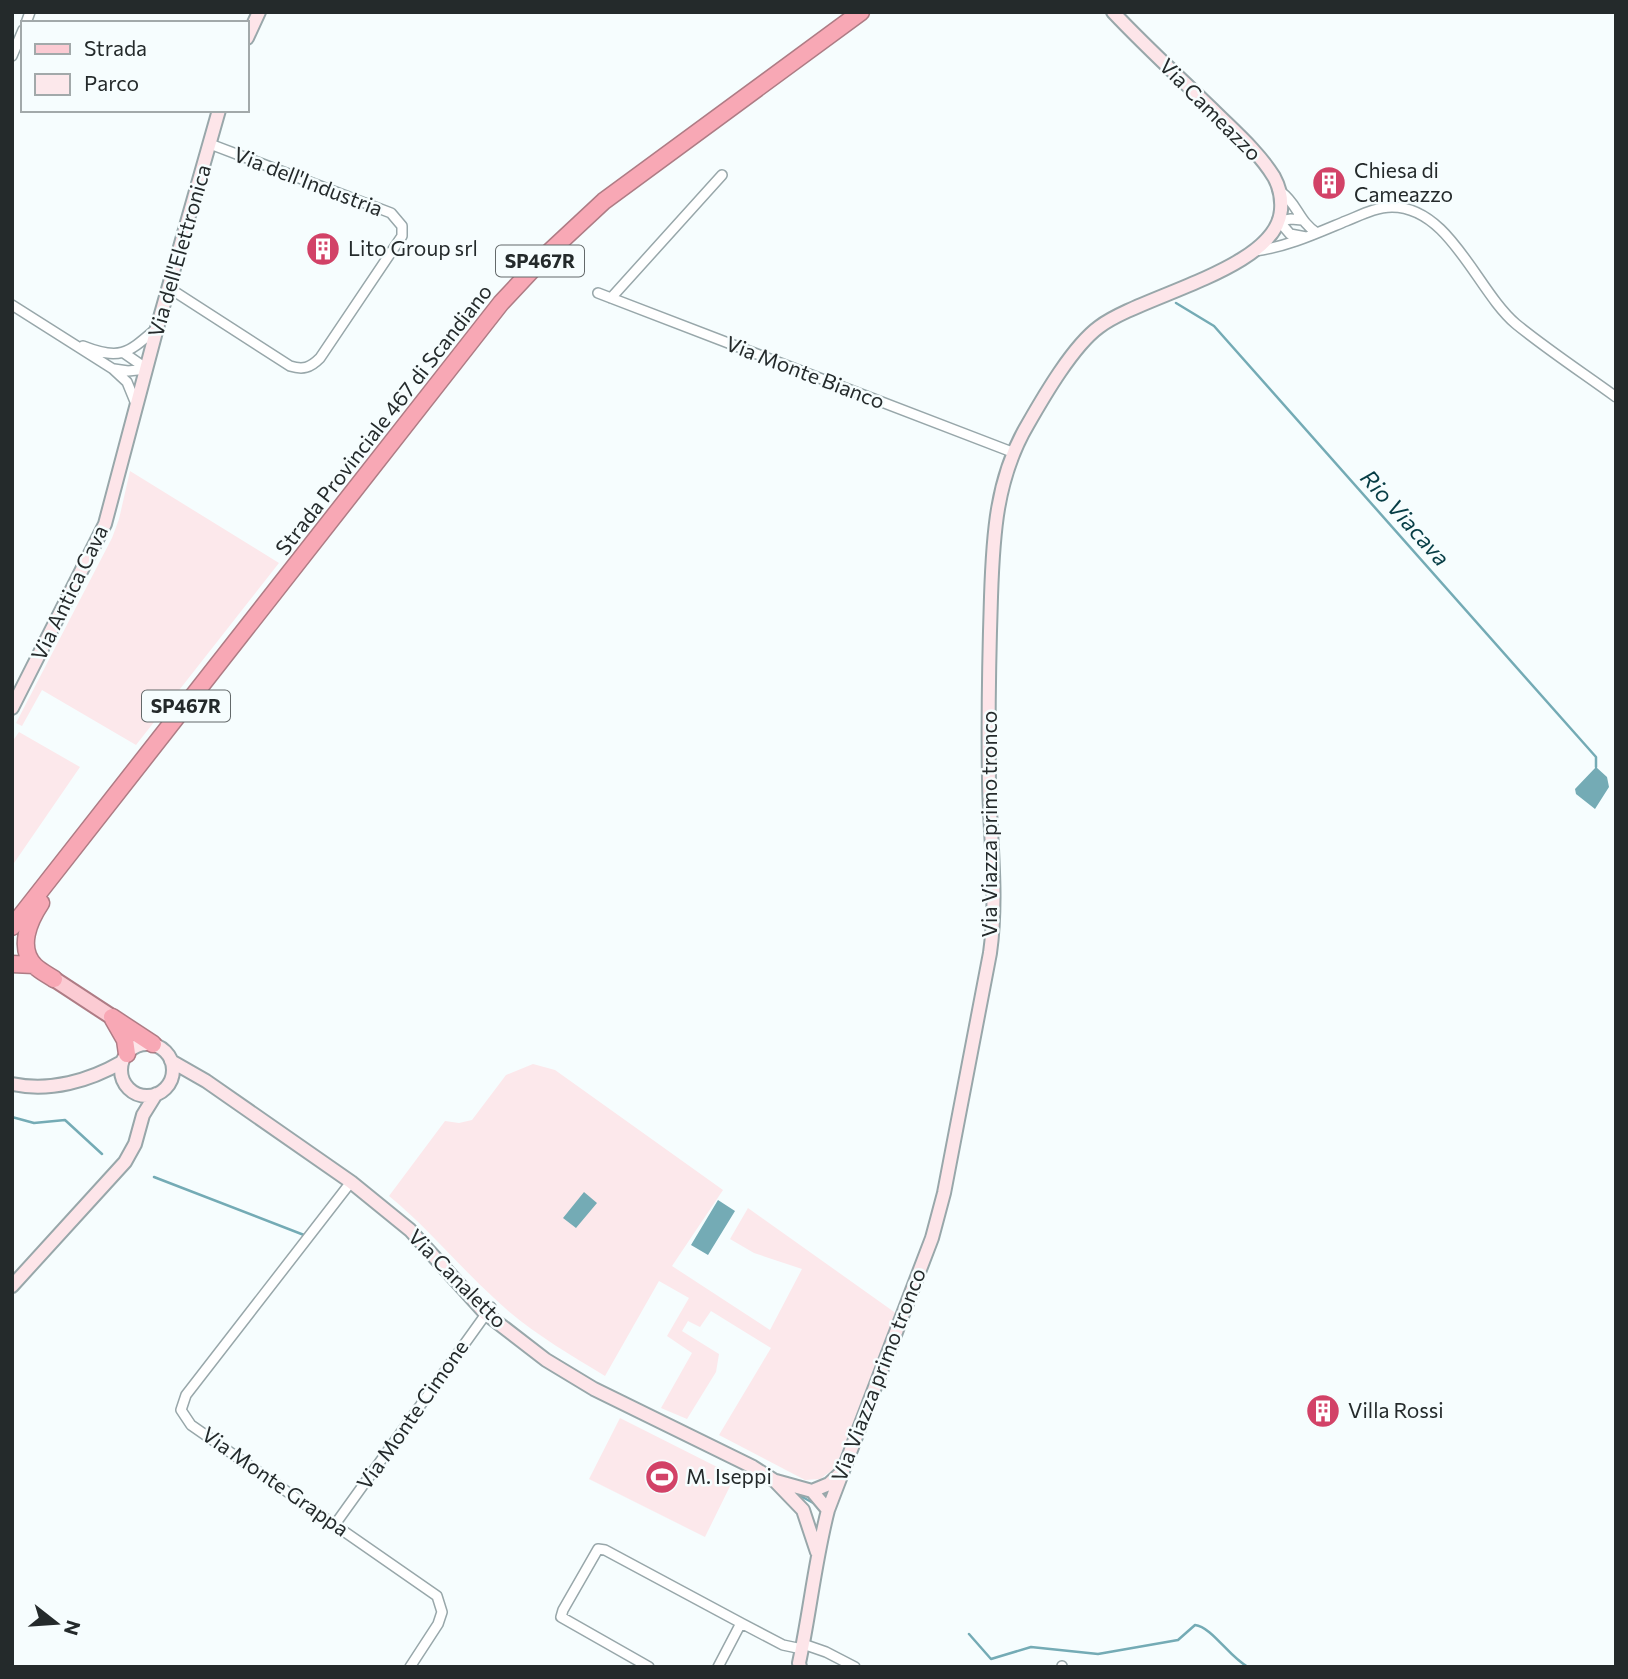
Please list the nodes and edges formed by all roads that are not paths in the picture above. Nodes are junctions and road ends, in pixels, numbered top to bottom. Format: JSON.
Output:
{"nodes":[{"id":1,"x":259,"y":12,"type":"edge"},
{"id":2,"x":1113,"y":12,"type":"edge"},
{"id":3,"x":860,"y":13,"type":"edge"},
{"id":4,"x":21,"y":35,"type":"edge"},
{"id":5,"x":248,"y":36,"type":"edge"},
{"id":6,"x":12,"y":56,"type":"edge"},
{"id":7,"x":218,"y":112,"type":"edge"},
{"id":8,"x":210,"y":144,"type":"junction"},
{"id":9,"x":722,"y":175,"type":"dead end"},
{"id":10,"x":1281,"y":192,"type":"junction"},
{"id":11,"x":1302,"y":220,"type":"junction"},
{"id":12,"x":1279,"y":221,"type":"junction"},
{"id":13,"x":1312,"y":235,"type":"junction"},
{"id":14,"x":1255,"y":251,"type":"junction"},
{"id":15,"x":169,"y":288,"type":"junction"},
{"id":16,"x":598,"y":293,"type":"dead end"},
{"id":17,"x":611,"y":298,"type":"junction"},
{"id":18,"x":12,"y":305,"type":"edge"},
{"id":19,"x":157,"y":328,"type":"junction"},
{"id":20,"x":75,"y":343,"type":"junction"},
{"id":21,"x":124,"y":353,"type":"junction"},
{"id":22,"x":113,"y":369,"type":"junction"},
{"id":23,"x":146,"y":369,"type":"junction"},
{"id":24,"x":1616,"y":397,"type":"edge"},
{"id":25,"x":139,"y":399,"type":"junction"},
{"id":26,"x":1012,"y":452,"type":"junction"},
{"id":27,"x":12,"y":708,"type":"edge"},
{"id":28,"x":85,"y":835,"type":"junction"},
{"id":29,"x":12,"y":912,"type":"edge"},
{"id":30,"x":12,"y":927,"type":"edge"},
{"id":31,"x":12,"y":964,"type":"edge"},
{"id":32,"x":34,"y":965,"type":"junction"},
{"id":33,"x":54,"y":979,"type":"joint"},
{"id":34,"x":112,"y":1017,"type":"junction"},
{"id":35,"x":153,"y":1044,"type":"junction"},
{"id":36,"x":124,"y":1058,"type":"junction"},
{"id":37,"x":172,"y":1061,"type":"junction"},
{"id":38,"x":191,"y":1073,"type":"junction"},
{"id":39,"x":89,"y":1079,"type":"junction"},
{"id":40,"x":12,"y":1084,"type":"edge"},
{"id":41,"x":131,"y":1089,"type":"junction"},
{"id":42,"x":161,"y":1090,"type":"junction"},
{"id":43,"x":143,"y":1115,"type":"junction"},
{"id":44,"x":351,"y":1182,"type":"junction"},
{"id":45,"x":12,"y":1286,"type":"edge"},
{"id":46,"x":488,"y":1310,"type":"junction"},
{"id":47,"x":841,"y":1473,"type":"junction"},
{"id":48,"x":775,"y":1481,"type":"junction"},
{"id":49,"x":812,"y":1491,"type":"junction"},
{"id":50,"x":803,"y":1510,"type":"junction"},
{"id":51,"x":828,"y":1510,"type":"junction"},
{"id":52,"x":336,"y":1523,"type":"junction"},
{"id":53,"x":818,"y":1556,"type":"junction"},
{"id":54,"x":741,"y":1623,"type":"junction"},
{"id":55,"x":803,"y":1646,"type":"junction"},
{"id":56,"x":798,"y":1665,"type":"edge"},
{"id":57,"x":410,"y":1667,"type":"edge"},
{"id":58,"x":649,"y":1667,"type":"edge"},
{"id":59,"x":718,"y":1667,"type":"edge"},
{"id":60,"x":855,"y":1667,"type":"edge"}],
"edges":[{"from":1,"to":5,"type":"street"},
{"from":2,"to":10,"type":"street","name":"Via Cameazzo"},
{"from":3,"to":28,"type":"highway","name":"Strada Provinciale 467 di Scandiano","number":"SP467R"},
{"from":4,"to":6,"type":"street"},
{"from":7,"to":8,"type":"street","name":"Via dell'Elettronica"},
{"from":8,"to":15,"type":"street","name":"Via dell'Elettronica"},
{"from":8,"to":15,"type":"street","name":"Via dell'Industria"},
{"from":9,"to":17,"type":"street"},
{"from":10,"to":11,"type":"street"},
{"from":10,"to":12,"type":"street"},
{"from":11,"to":12,"type":"street"},
{"from":11,"to":13,"type":"street"},
{"from":12,"to":13,"type":"street"},
{"from":12,"to":14,"type":"street","name":"Via Viazza primo tronco"},
{"from":13,"to":14,"type":"street"},
{"from":13,"to":24,"type":"street"},
{"from":14,"to":26,"type":"street","name":"Via Viazza primo tronco"},
{"from":15,"to":19,"type":"street","name":"Via dell'Elettronica"},
{"from":16,"to":17,"type":"street","name":"Via Monte Bianco"},
{"from":17,"to":26,"type":"street","name":"Via Monte Bianco"},
{"from":18,"to":20,"type":"street"},
{"from":19,"to":21,"type":"street"},
{"from":19,"to":23,"type":"street","name":"Via dell'Elettronica"},
{"from":20,"to":21,"type":"street"},
{"from":20,"to":22,"type":"street"},
{"from":21,"to":23,"type":"street"},
{"from":22,"to":23,"type":"street"},
{"from":22,"to":25,"type":"street"},
{"from":23,"to":25,"type":"street","name":"Via dell'Elettronica"},
{"from":25,"to":27,"type":"street","name":"Via Antica Cava"},
{"from":26,"to":47,"type":"street","name":"Via Viazza primo tronco"},
{"from":28,"to":29,"type":"highway"},
{"from":28,"to":30,"type":"highway","name":"Strada Provinciale 467 di Scandiano","number":"SP467R"},
{"from":28,"to":32,"type":"highway"},
{"from":31,"to":32,"type":"highway"},
{"from":32,"to":33,"type":"highway"},
{"from":33,"to":34,"type":"main road"},
{"from":34,"to":35,"type":"highway"},
{"from":34,"to":36,"type":"highway"},
{"from":35,"to":36,"type":"street"},
{"from":35,"to":37,"type":"street"},
{"from":36,"to":39,"type":"street"},
{"from":36,"to":41,"type":"street"},
{"from":37,"to":38,"type":"street","name":"Via Canaletto"},
{"from":37,"to":42,"type":"street"},
{"from":38,"to":42,"type":"street"},
{"from":38,"to":44,"type":"street","name":"Via Canaletto"},
{"from":39,"to":40,"type":"street"},
{"from":39,"to":41,"type":"street"},
{"from":41,"to":42,"type":"street"},
{"from":41,"to":43,"type":"street"},
{"from":42,"to":43,"type":"street"},
{"from":43,"to":45,"type":"street"},
{"from":44,"to":46,"type":"street","name":"Via Canaletto"},
{"from":44,"to":52,"type":"street","name":"Via Monte Grappa"},
{"from":46,"to":48,"type":"street","name":"Via Canaletto"},
{"from":46,"to":52,"type":"street","name":"Via Monte Cimone"},
{"from":47,"to":49,"type":"street"},
{"from":47,"to":51,"type":"street","name":"Via Viazza primo tronco"},
{"from":48,"to":49,"type":"street","name":"Via Canaletto"},
{"from":48,"to":50,"type":"street","name":"Via Canaletto"},
{"from":49,"to":51,"type":"street"},
{"from":50,"to":51,"type":"street"},
{"from":50,"to":53,"type":"street","name":"Via Canaletto"},
{"from":51,"to":53,"type":"street","name":"Via Viazza primo tronco"},
{"from":52,"to":57,"type":"street","name":"Via Monte Grappa"},
{"from":53,"to":55,"type":"street","name":"Via Viazza primo tronco"},
{"from":54,"to":55,"type":"street"},
{"from":54,"to":58,"type":"street"},
{"from":54,"to":59,"type":"street"},
{"from":55,"to":56,"type":"street","name":"Via Viazza primo tronco"},
{"from":55,"to":60,"type":"street"}]}
